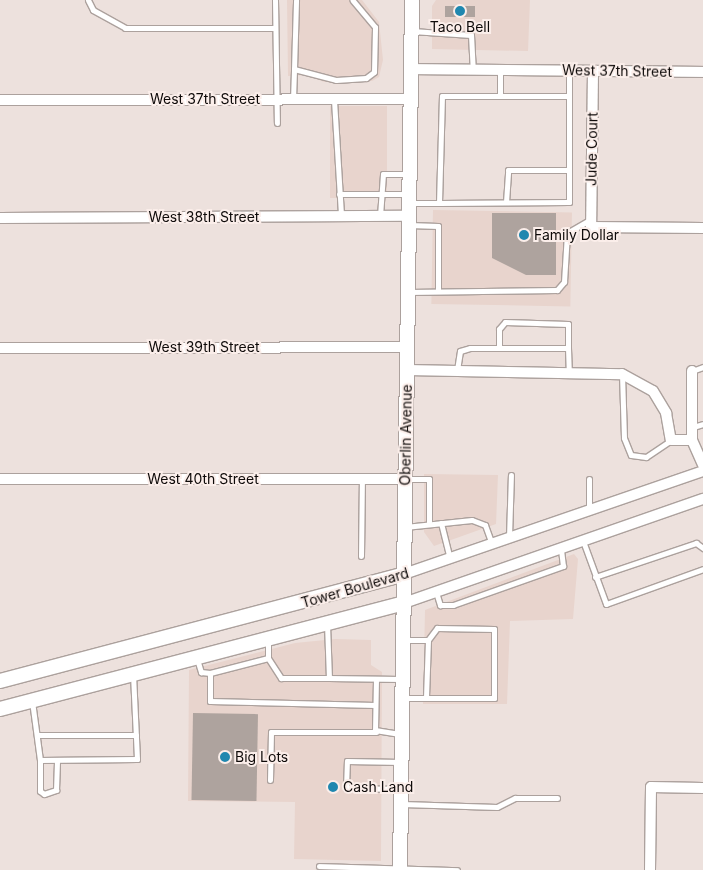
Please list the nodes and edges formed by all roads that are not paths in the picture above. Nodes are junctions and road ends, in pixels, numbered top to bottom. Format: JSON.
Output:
{"nodes":[{"id":1,"x":88,"y":0,"type":"edge"},
{"id":2,"x":275,"y":0,"type":"edge"},
{"id":3,"x":296,"y":0,"type":"edge"},
{"id":4,"x":352,"y":0,"type":"edge"},
{"id":5,"x":412,"y":0,"type":"edge"},
{"id":6,"x":275,"y":28,"type":"junction"},
{"id":7,"x":411,"y":30,"type":"junction"},
{"id":8,"x":294,"y":69,"type":"junction"},
{"id":9,"x":411,"y":69,"type":"junction"},
{"id":10,"x":473,"y":70,"type":"junction"},
{"id":11,"x":500,"y":70,"type":"junction"},
{"id":12,"x":569,"y":70,"type":"junction"},
{"id":13,"x":593,"y":71,"type":"junction"},
{"id":14,"x":703,"y":72,"type":"edge"},
{"id":15,"x":500,"y":96,"type":"junction"},
{"id":16,"x":568,"y":96,"type":"junction"},
{"id":17,"x":274,"y":99,"type":"junction"},
{"id":18,"x":293,"y":99,"type":"junction"},
{"id":19,"x":334,"y":99,"type":"junction"},
{"id":20,"x":410,"y":99,"type":"junction"},
{"id":21,"x":0,"y":100,"type":"edge"},
{"id":22,"x":277,"y":123,"type":"dead end"},
{"id":23,"x":569,"y":170,"type":"junction"},
{"id":24,"x":409,"y":174,"type":"junction"},
{"id":25,"x":339,"y":194,"type":"junction"},
{"id":26,"x":381,"y":194,"type":"junction"},
{"id":27,"x":439,"y":202,"type":"junction"},
{"id":28,"x":506,"y":202,"type":"junction"},
{"id":29,"x":409,"y":209,"type":"junction"},
{"id":30,"x":341,"y":216,"type":"junction"},
{"id":31,"x":380,"y":216,"type":"junction"},
{"id":32,"x":0,"y":218,"type":"edge"},
{"id":33,"x":591,"y":223,"type":"junction"},
{"id":34,"x":703,"y":228,"type":"edge"},
{"id":35,"x":408,"y":292,"type":"junction"},
{"id":36,"x":438,"y":292,"type":"junction"},
{"id":37,"x":407,"y":347,"type":"junction"},
{"id":38,"x":0,"y":348,"type":"edge"},
{"id":39,"x":499,"y":348,"type":"junction"},
{"id":40,"x":568,"y":348,"type":"junction"},
{"id":41,"x":703,"y":367,"type":"edge"},
{"id":42,"x":407,"y":370,"type":"junction"},
{"id":43,"x":457,"y":371,"type":"junction"},
{"id":44,"x":692,"y":371,"type":"joint"},
{"id":45,"x":569,"y":372,"type":"junction"},
{"id":46,"x":622,"y":374,"type":"junction"},
{"id":47,"x":703,"y":424,"type":"edge"},
{"id":48,"x":692,"y":427,"type":"junction"},
{"id":49,"x":670,"y":440,"type":"junction"},
{"id":50,"x":692,"y":440,"type":"junction"},
{"id":51,"x":703,"y":465,"type":"edge"},
{"id":52,"x":703,"y":471,"type":"edge"},
{"id":53,"x":511,"y":475,"type":"dead end"},
{"id":54,"x":0,"y":479,"type":"edge"},
{"id":55,"x":362,"y":479,"type":"junction"},
{"id":56,"x":405,"y":479,"type":"junction"},
{"id":57,"x":589,"y":479,"type":"dead end"},
{"id":58,"x":703,"y":499,"type":"edge"},
{"id":59,"x":589,"y":510,"type":"junction"},
{"id":60,"x":441,"y":523,"type":"junction"},
{"id":61,"x":429,"y":524,"type":"junction"},
{"id":62,"x":404,"y":527,"type":"junction"},
{"id":63,"x":510,"y":538,"type":"junction"},
{"id":64,"x":583,"y":541,"type":"junction"},
{"id":65,"x":492,"y":544,"type":"junction"},
{"id":66,"x":703,"y":548,"type":"edge"},
{"id":67,"x":561,"y":549,"type":"junction"},
{"id":68,"x":361,"y":556,"type":"dead end"},
{"id":69,"x":450,"y":558,"type":"junction"},
{"id":70,"x":703,"y":569,"type":"edge"},
{"id":71,"x":404,"y":574,"type":"junction"},
{"id":72,"x":595,"y":577,"type":"junction"},
{"id":73,"x":436,"y":592,"type":"junction"},
{"id":74,"x":404,"y":603,"type":"junction"},
{"id":75,"x":327,"y":624,"type":"junction"},
{"id":76,"x":268,"y":640,"type":"junction"},
{"id":77,"x":403,"y":640,"type":"junction"},
{"id":78,"x":428,"y":640,"type":"junction"},
{"id":79,"x":197,"y":658,"type":"junction"},
{"id":80,"x":268,"y":658,"type":"junction"},
{"id":81,"x":210,"y":673,"type":"junction"},
{"id":82,"x":133,"y":675,"type":"junction"},
{"id":83,"x":328,"y":678,"type":"junction"},
{"id":84,"x":376,"y":679,"type":"junction"},
{"id":85,"x":402,"y":679,"type":"junction"},
{"id":86,"x":0,"y":681,"type":"edge"},
{"id":87,"x":402,"y":698,"type":"junction"},
{"id":88,"x":426,"y":698,"type":"junction"},
{"id":89,"x":32,"y":701,"type":"junction"},
{"id":90,"x":376,"y":705,"type":"junction"},
{"id":91,"x":0,"y":709,"type":"edge"},
{"id":92,"x":376,"y":732,"type":"junction"},
{"id":93,"x":136,"y":734,"type":"junction"},
{"id":94,"x":402,"y":734,"type":"junction"},
{"id":95,"x":40,"y":735,"type":"junction"},
{"id":96,"x":40,"y":760,"type":"junction"},
{"id":97,"x":57,"y":760,"type":"junction"},
{"id":98,"x":402,"y":762,"type":"junction"},
{"id":99,"x":270,"y":780,"type":"dead end"},
{"id":100,"x":703,"y":788,"type":"edge"},
{"id":101,"x":401,"y":789,"type":"junction"},
{"id":102,"x":557,"y":798,"type":"dead end"},
{"id":103,"x":401,"y":804,"type":"junction"},
{"id":104,"x":320,"y":866,"type":"dead end"},
{"id":105,"x":400,"y":868,"type":"edge"},
{"id":106,"x":457,"y":870,"type":"edge"},
{"id":107,"x":650,"y":870,"type":"edge"}],
"edges":[{"from":1,"to":6,"type":"lane"},
{"from":2,"to":6,"type":"lane"},
{"from":3,"to":8,"type":"lane"},
{"from":4,"to":8,"type":"lane"},
{"from":5,"to":7,"type":"street","name":"Oberlin Avenue"},
{"from":6,"to":17,"type":"lane"},
{"from":7,"to":9,"type":"street","name":"Oberlin Avenue"},
{"from":7,"to":10,"type":"lane"},
{"from":8,"to":18,"type":"lane"},
{"from":9,"to":10,"type":"street","name":"West 37th Street"},
{"from":9,"to":20,"type":"street","name":"Oberlin Avenue"},
{"from":10,"to":11,"type":"street","name":"West 37th Street"},
{"from":11,"to":12,"type":"street","name":"West 37th Street"},
{"from":11,"to":15,"type":"lane"},
{"from":12,"to":13,"type":"street","name":"West 37th Street"},
{"from":12,"to":16,"type":"lane"},
{"from":13,"to":14,"type":"street","name":"West 37th Street"},
{"from":13,"to":33,"type":"street","name":"Jude Court"},
{"from":15,"to":16,"type":"lane"},
{"from":15,"to":27,"type":"lane"},
{"from":16,"to":23,"type":"lane"},
{"from":17,"to":18,"type":"street","name":"West 37th Street"},
{"from":17,"to":21,"type":"street","name":"West 37th Street"},
{"from":17,"to":22,"type":"lane"},
{"from":18,"to":19,"type":"street","name":"West 37th Street"},
{"from":19,"to":20,"type":"street","name":"West 37th Street"},
{"from":19,"to":25,"type":"lane"},
{"from":20,"to":24,"type":"street","name":"Oberlin Avenue"},
{"from":23,"to":28,"type":"lane"},
{"from":23,"to":28,"type":"lane"},
{"from":24,"to":26,"type":"lane"},
{"from":24,"to":29,"type":"street","name":"Oberlin Avenue"},
{"from":25,"to":26,"type":"lane"},
{"from":25,"to":30,"type":"lane"},
{"from":26,"to":29,"type":"lane"},
{"from":26,"to":31,"type":"lane"},
{"from":27,"to":28,"type":"lane"},
{"from":27,"to":29,"type":"lane"},
{"from":29,"to":31,"type":"street","name":"West 38th Street"},
{"from":29,"to":35,"type":"street","name":"Oberlin Avenue"},
{"from":29,"to":36,"type":"lane"},
{"from":30,"to":31,"type":"street","name":"West 38th Street"},
{"from":30,"to":32,"type":"street","name":"West 38th Street"},
{"from":33,"to":34,"type":"street"},
{"from":33,"to":36,"type":"lane"},
{"from":35,"to":36,"type":"lane"},
{"from":35,"to":37,"type":"street","name":"Oberlin Avenue"},
{"from":37,"to":38,"type":"street","name":"West 39th Street"},
{"from":37,"to":42,"type":"street","name":"Oberlin Avenue"},
{"from":39,"to":40,"type":"lane"},
{"from":39,"to":40,"type":"lane"},
{"from":39,"to":43,"type":"lane"},
{"from":40,"to":45,"type":"lane"},
{"from":41,"to":44,"type":"lane"},
{"from":42,"to":43,"type":"street"},
{"from":42,"to":56,"type":"street","name":"Oberlin Avenue"},
{"from":43,"to":45,"type":"street"},
{"from":44,"to":48,"type":"street"},
{"from":45,"to":46,"type":"street"},
{"from":46,"to":49,"type":"street"},
{"from":46,"to":49,"type":"lane"},
{"from":47,"to":48,"type":"lane"},
{"from":48,"to":50,"type":"street"},
{"from":49,"to":50,"type":"street"},
{"from":50,"to":51,"type":"street"},
{"from":52,"to":59,"type":"street","name":"Tower Boulevard"},
{"from":53,"to":63,"type":"lane"},
{"from":54,"to":55,"type":"street","name":"West 40th Street"},
{"from":55,"to":56,"type":"street","name":"West 40th Street"},
{"from":55,"to":68,"type":"lane"},
{"from":56,"to":61,"type":"lane"},
{"from":56,"to":62,"type":"street","name":"Oberlin Avenue"},
{"from":57,"to":59,"type":"lane"},
{"from":58,"to":64,"type":"street","name":"Tower Boulevard"},
{"from":59,"to":63,"type":"street","name":"Tower Boulevard"},
{"from":60,"to":61,"type":"lane"},
{"from":60,"to":65,"type":"lane"},
{"from":60,"to":69,"type":"lane"},
{"from":61,"to":62,"type":"lane"},
{"from":62,"to":71,"type":"street","name":"Oberlin Avenue"},
{"from":63,"to":65,"type":"street","name":"Tower Boulevard"},
{"from":64,"to":67,"type":"street","name":"Tower Boulevard"},
{"from":64,"to":72,"type":"lane"},
{"from":65,"to":69,"type":"street","name":"Tower Boulevard"},
{"from":66,"to":72,"type":"lane"},
{"from":67,"to":73,"type":"street","name":"Tower Boulevard"},
{"from":67,"to":73,"type":"lane"},
{"from":69,"to":71,"type":"street","name":"Tower Boulevard"},
{"from":70,"to":72,"type":"lane"},
{"from":71,"to":74,"type":"street","name":"Oberlin Avenue"},
{"from":71,"to":86,"type":"street","name":"Tower Boulevard"},
{"from":73,"to":74,"type":"street","name":"Tower Boulevard"},
{"from":74,"to":75,"type":"street","name":"Tower Boulevard"},
{"from":74,"to":77,"type":"street","name":"Oberlin Avenue"},
{"from":75,"to":76,"type":"street","name":"Tower Boulevard"},
{"from":75,"to":83,"type":"lane"},
{"from":76,"to":79,"type":"street","name":"Tower Boulevard"},
{"from":76,"to":80,"type":"lane"},
{"from":77,"to":78,"type":"lane"},
{"from":77,"to":85,"type":"street","name":"Oberlin Avenue"},
{"from":78,"to":88,"type":"lane"},
{"from":78,"to":88,"type":"lane"},
{"from":79,"to":81,"type":"lane"},
{"from":79,"to":82,"type":"street","name":"Tower Boulevard"},
{"from":80,"to":81,"type":"lane"},
{"from":80,"to":83,"type":"lane"},
{"from":81,"to":90,"type":"lane"},
{"from":82,"to":89,"type":"street","name":"Tower Boulevard"},
{"from":82,"to":93,"type":"lane"},
{"from":83,"to":84,"type":"lane"},
{"from":84,"to":85,"type":"lane"},
{"from":84,"to":90,"type":"lane"},
{"from":85,"to":87,"type":"street","name":"Oberlin Avenue"},
{"from":87,"to":88,"type":"lane"},
{"from":87,"to":94,"type":"street","name":"Oberlin Avenue"},
{"from":89,"to":91,"type":"street","name":"Tower Boulevard"},
{"from":89,"to":95,"type":"lane"},
{"from":90,"to":92,"type":"lane"},
{"from":92,"to":94,"type":"lane"},
{"from":92,"to":99,"type":"lane"},
{"from":93,"to":95,"type":"lane"},
{"from":93,"to":97,"type":"lane"},
{"from":94,"to":98,"type":"street","name":"Oberlin Avenue"},
{"from":95,"to":96,"type":"lane"},
{"from":96,"to":97,"type":"lane"},
{"from":96,"to":97,"type":"lane"},
{"from":98,"to":101,"type":"street","name":"Oberlin Avenue"},
{"from":98,"to":101,"type":"lane"},
{"from":100,"to":107,"type":"street"},
{"from":101,"to":103,"type":"street","name":"Oberlin Avenue"},
{"from":102,"to":103,"type":"lane"},
{"from":103,"to":105,"type":"street","name":"Oberlin Avenue"},
{"from":104,"to":105,"type":"lane"},
{"from":105,"to":106,"type":"lane"}]}
